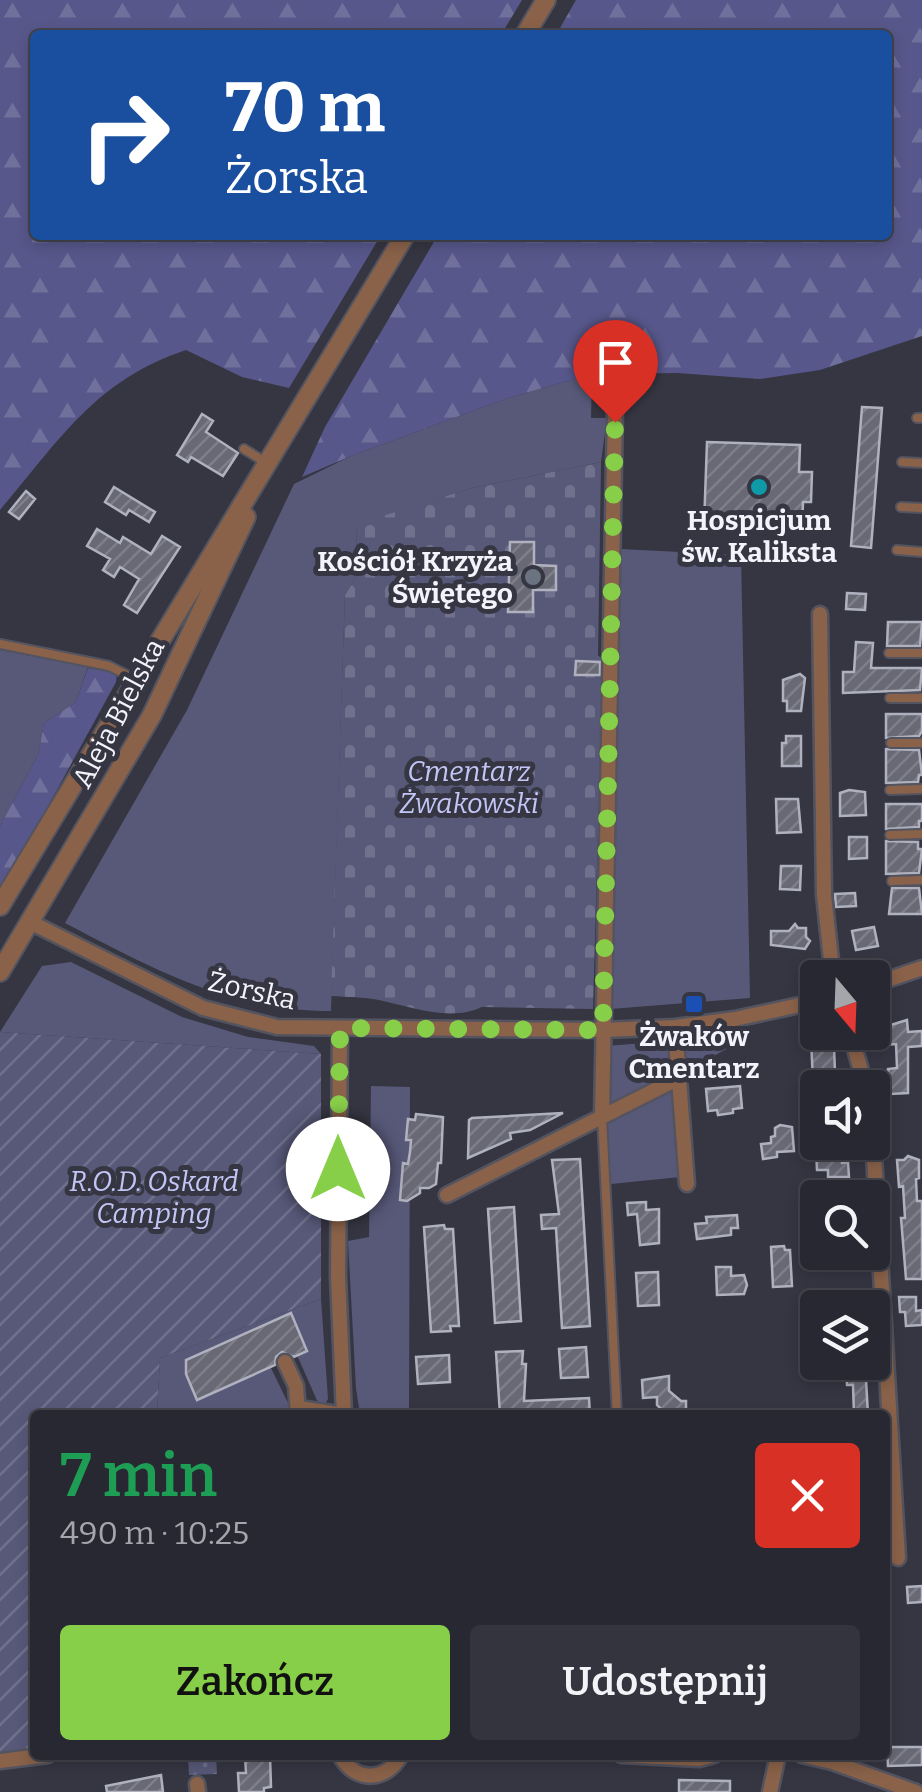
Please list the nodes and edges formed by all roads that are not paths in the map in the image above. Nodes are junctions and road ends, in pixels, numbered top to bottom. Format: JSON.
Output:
{"nodes":[{"id":1,"x":546,"y":0,"type":"edge"},
{"id":2,"x":528,"y":30,"type":"edge"},
{"id":3,"x":402,"y":240,"type":"edge"},
{"id":4,"x":615,"y":410,"type":"dead end"},
{"id":5,"x":244,"y":448,"type":"dead end"},
{"id":6,"x":902,"y":462,"type":"dead end"},
{"id":7,"x":922,"y":463,"type":"edge"},
{"id":8,"x":267,"y":467,"type":"junction"},
{"id":9,"x":900,"y":506,"type":"dead end"},
{"id":10,"x":922,"y":508,"type":"edge"},
{"id":11,"x":897,"y":550,"type":"dead end"},
{"id":12,"x":922,"y":552,"type":"edge"},
{"id":13,"x":820,"y":614,"type":"dead end"},
{"id":14,"x":0,"y":644,"type":"edge"},
{"id":15,"x":889,"y":653,"type":"dead end"},
{"id":16,"x":922,"y":653,"type":"edge"},
{"id":17,"x":136,"y":680,"type":"junction"},
{"id":18,"x":890,"y":698,"type":"dead end"},
{"id":19,"x":922,"y":698,"type":"edge"},
{"id":20,"x":891,"y":743,"type":"dead end"},
{"id":21,"x":922,"y":743,"type":"edge"},
{"id":22,"x":75,"y":782,"type":"junction"},
{"id":23,"x":922,"y":789,"type":"edge"},
{"id":24,"x":890,"y":790,"type":"dead end"},
{"id":25,"x":104,"y":798,"type":"junction"},
{"id":26,"x":890,"y":834,"type":"dead end"},
{"id":27,"x":922,"y":834,"type":"edge"},
{"id":28,"x":892,"y":880,"type":"dead end"},
{"id":29,"x":922,"y":880,"type":"edge"},
{"id":30,"x":0,"y":906,"type":"edge"},
{"id":31,"x":30,"y":922,"type":"junction"},
{"id":32,"x":831,"y":960,"type":"edge"},
{"id":33,"x":922,"y":968,"type":"edge"},
{"id":34,"x":0,"y":972,"type":"edge"},
{"id":35,"x":890,"y":979,"type":"edge"},
{"id":36,"x":800,"y":1005,"type":"edge"},
{"id":37,"x":674,"y":1027,"type":"junction"},
{"id":38,"x":340,"y":1028,"type":"junction"},
{"id":39,"x":603,"y":1030,"type":"junction"},
{"id":40,"x":677,"y":1079,"type":"junction"},
{"id":41,"x":602,"y":1117,"type":"junction"},
{"id":42,"x":874,"y":1160,"type":"edge"},
{"id":43,"x":688,"y":1184,"type":"dead end"},
{"id":44,"x":447,"y":1195,"type":"dead end"},
{"id":45,"x":285,"y":1362,"type":"dead end"},
{"id":46,"x":298,"y":1410,"type":"edge"},
{"id":47,"x":344,"y":1410,"type":"edge"},
{"id":48,"x":617,"y":1410,"type":"edge"},
{"id":49,"x":889,"y":1410,"type":"edge"},
{"id":50,"x":890,"y":1424,"type":"edge"},
{"id":51,"x":898,"y":1558,"type":"dead end"},
{"id":52,"x":30,"y":1757,"type":"edge"},
{"id":53,"x":344,"y":1760,"type":"edge"},
{"id":54,"x":396,"y":1760,"type":"edge"},
{"id":55,"x":777,"y":1760,"type":"edge"},
{"id":56,"x":823,"y":1760,"type":"edge"},
{"id":57,"x":0,"y":1761,"type":"edge"},
{"id":58,"x":354,"y":1772,"type":"junction"},
{"id":59,"x":387,"y":1772,"type":"junction"},
{"id":60,"x":356,"y":1792,"type":"edge"},
{"id":61,"x":376,"y":1792,"type":"edge"},
{"id":62,"x":770,"y":1792,"type":"edge"},
{"id":63,"x":916,"y":1792,"type":"edge"}],
"edges":[{"from":1,"to":2,"type":"street"},
{"from":3,"to":8,"type":"street","name":"Aleja Bielska"},
{"from":4,"to":39,"type":"street"},
{"from":5,"to":8,"type":"lane"},
{"from":6,"to":7,"type":"lane"},
{"from":8,"to":17,"type":"street","name":"Aleja Bielska"},
{"from":8,"to":25,"type":"street","name":"Aleja Bielska"},
{"from":9,"to":10,"type":"lane"},
{"from":11,"to":12,"type":"lane"},
{"from":13,"to":32,"type":"street"},
{"from":14,"to":17,"type":"lane"},
{"from":15,"to":16,"type":"lane"},
{"from":17,"to":22,"type":"street","name":"Aleja Bielska"},
{"from":18,"to":19,"type":"lane"},
{"from":20,"to":21,"type":"lane"},
{"from":22,"to":25,"type":"street"},
{"from":22,"to":30,"type":"street","name":"Aleja Bielska"},
{"from":23,"to":24,"type":"lane"},
{"from":25,"to":31,"type":"street","name":"Aleja Bielska"},
{"from":26,"to":27,"type":"lane"},
{"from":28,"to":29,"type":"lane"},
{"from":31,"to":34,"type":"street","name":"Aleja Bielska"},
{"from":31,"to":38,"type":"street","name":"Żorska"},
{"from":33,"to":35,"type":"street"},
{"from":36,"to":37,"type":"street","name":"Żorska"},
{"from":37,"to":39,"type":"street","name":"Żorska"},
{"from":37,"to":40,"type":"street"},
{"from":38,"to":39,"type":"street","name":"Żorska"},
{"from":38,"to":47,"type":"street"},
{"from":39,"to":41,"type":"street"},
{"from":40,"to":41,"type":"street"},
{"from":40,"to":43,"type":"street"},
{"from":41,"to":44,"type":"street"},
{"from":41,"to":48,"type":"lane"},
{"from":42,"to":49,"type":"street"},
{"from":45,"to":46,"type":"street"},
{"from":50,"to":51,"type":"street"},
{"from":52,"to":57,"type":"street"},
{"from":53,"to":58,"type":"street"},
{"from":54,"to":59,"type":"street"},
{"from":55,"to":62,"type":"street"},
{"from":56,"to":63,"type":"street"},
{"from":58,"to":59,"type":"street"},
{"from":58,"to":60,"type":"street"},
{"from":59,"to":61,"type":"street"}]}
